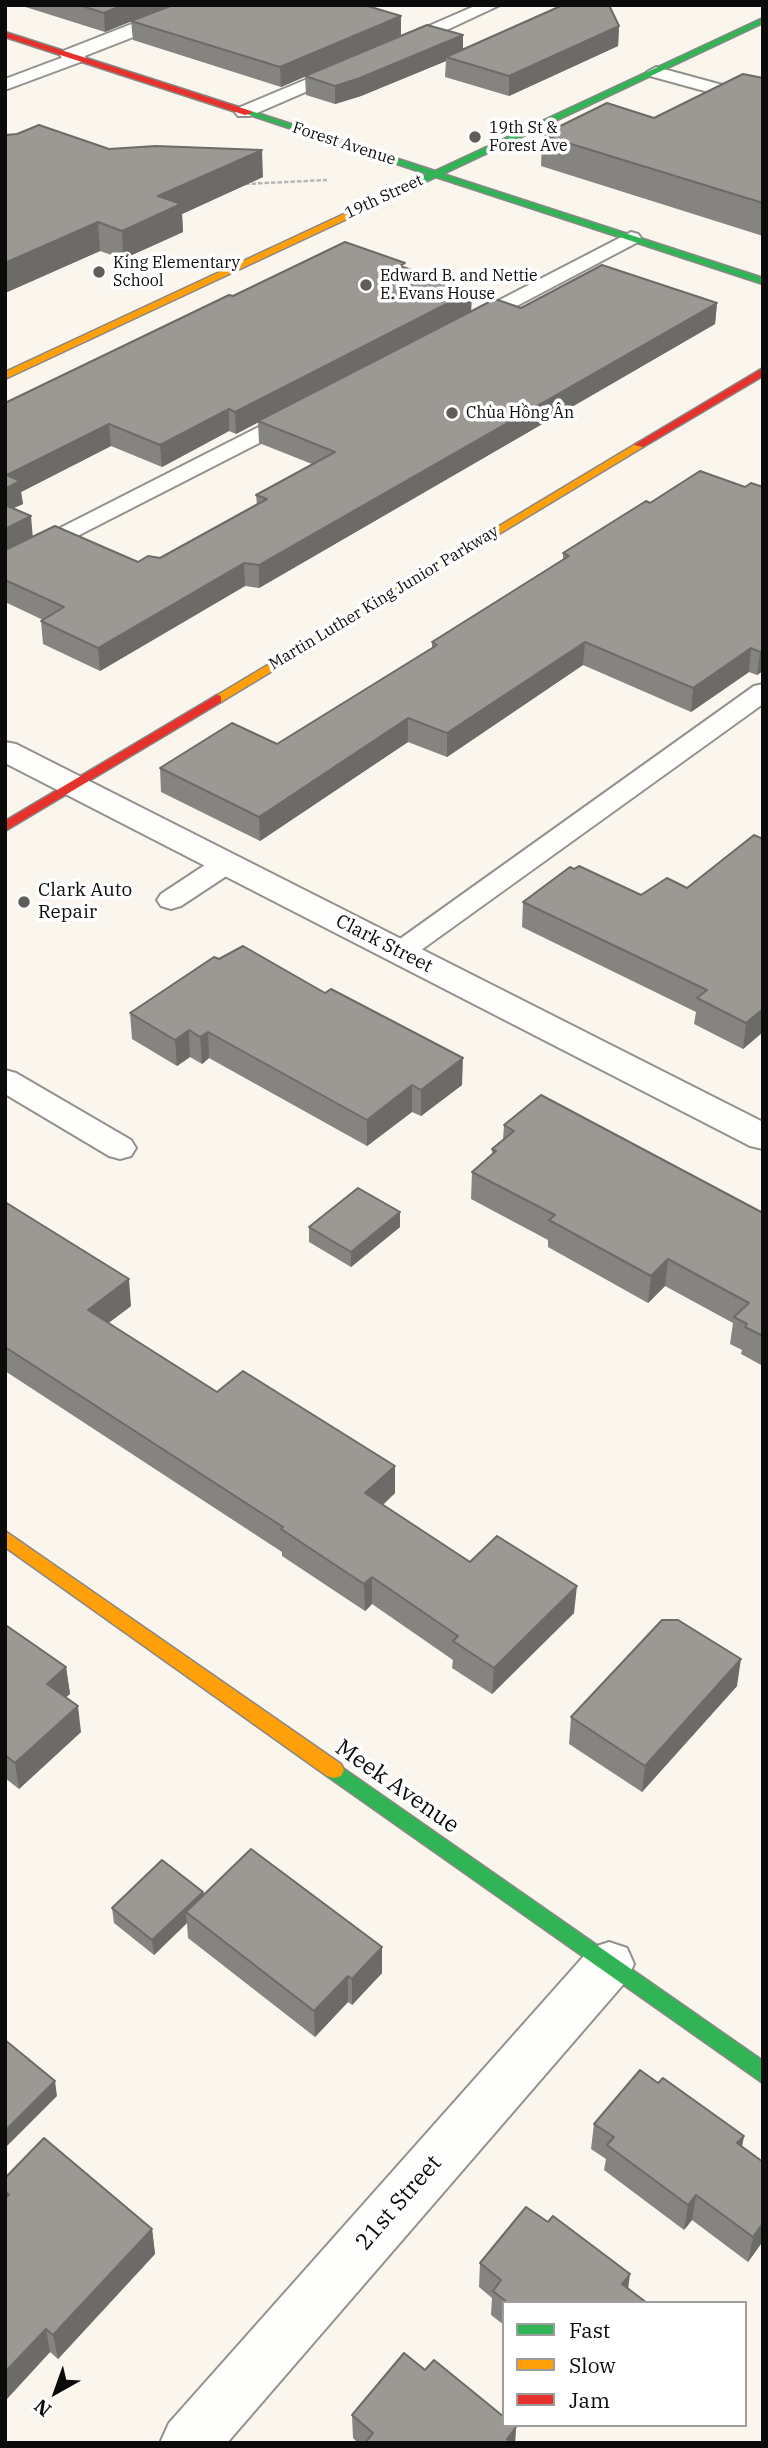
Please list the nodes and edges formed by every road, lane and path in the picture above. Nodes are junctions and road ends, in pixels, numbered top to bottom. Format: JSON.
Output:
{"nodes":[{"id":1,"x":198,"y":5,"type":"edge"},
{"id":2,"x":492,"y":5,"type":"edge"},
{"id":3,"x":763,"y":20,"type":"edge"},
{"id":4,"x":5,"y":34,"type":"edge"},
{"id":5,"x":387,"y":51,"type":"edge"},
{"id":6,"x":74,"y":56,"type":"junction"},
{"id":7,"x":363,"y":61,"type":"edge"},
{"id":8,"x":656,"y":72,"type":"junction"},
{"id":9,"x":7,"y":83,"type":"edge"},
{"id":10,"x":718,"y":89,"type":"junction"},
{"id":11,"x":696,"y":100,"type":"edge"},
{"id":12,"x":763,"y":102,"type":"edge"},
{"id":13,"x":244,"y":112,"type":"junction"},
{"id":14,"x":433,"y":173,"type":"junction"},
{"id":15,"x":327,"y":180,"type":"dead end"},
{"id":16,"x":237,"y":181,"type":"edge"},
{"id":17,"x":631,"y":238,"type":"junction"},
{"id":18,"x":763,"y":281,"type":"edge"},
{"id":19,"x":444,"y":337,"type":"edge"},
{"id":20,"x":763,"y":371,"type":"edge"},
{"id":21,"x":5,"y":376,"type":"edge"},
{"id":22,"x":312,"y":407,"type":"edge"},
{"id":23,"x":5,"y":566,"type":"edge"},
{"id":24,"x":763,"y":692,"type":"edge"},
{"id":25,"x":5,"y":751,"type":"edge"},
{"id":26,"x":73,"y":785,"type":"junction"},
{"id":27,"x":5,"y":827,"type":"edge"},
{"id":28,"x":227,"y":863,"type":"junction"},
{"id":29,"x":171,"y":900,"type":"dead end"},
{"id":30,"x":400,"y":952,"type":"junction"},
{"id":31,"x":5,"y":1080,"type":"edge"},
{"id":32,"x":763,"y":1137,"type":"edge"},
{"id":33,"x":120,"y":1148,"type":"dead end"},
{"id":34,"x":5,"y":1538,"type":"edge"},
{"id":35,"x":609,"y":1964,"type":"junction"},
{"id":36,"x":763,"y":2073,"type":"edge"},
{"id":37,"x":188,"y":2443,"type":"edge"}],
"edges":[{"from":1,"to":6,"type":"street"},
{"from":2,"to":5,"type":"lane"},
{"from":3,"to":8,"type":"main road","name":"19th Street"},
{"from":4,"to":6,"type":"main road","name":"Forest Avenue"},
{"from":6,"to":9,"type":"lane"},
{"from":6,"to":13,"type":"main road","name":"Forest Avenue"},
{"from":7,"to":13,"type":"lane"},
{"from":8,"to":10,"type":"lane"},
{"from":8,"to":14,"type":"main road","name":"19th Street"},
{"from":10,"to":11,"type":"lane"},
{"from":10,"to":12,"type":"lane"},
{"from":13,"to":14,"type":"main road","name":"Forest Avenue"},
{"from":14,"to":17,"type":"main road","name":"Forest Avenue"},
{"from":14,"to":21,"type":"main road","name":"19th Street"},
{"from":15,"to":16,"type":"path"},
{"from":17,"to":18,"type":"main road","name":"Forest Avenue"},
{"from":17,"to":19,"type":"lane"},
{"from":20,"to":26,"type":"main road","name":"Martin Luther King Junior Parkway"},
{"from":22,"to":23,"type":"lane"},
{"from":24,"to":30,"type":"lane"},
{"from":25,"to":26,"type":"street","name":"Clark Street"},
{"from":26,"to":27,"type":"main road","name":"Martin Luther King Junior Parkway"},
{"from":26,"to":28,"type":"street","name":"Clark Street"},
{"from":28,"to":29,"type":"lane"},
{"from":28,"to":30,"type":"street","name":"Clark Street"},
{"from":30,"to":32,"type":"street","name":"Clark Street"},
{"from":31,"to":33,"type":"lane"},
{"from":34,"to":35,"type":"main road","name":"Meek Avenue"},
{"from":35,"to":36,"type":"main road","name":"Meek Avenue"},
{"from":35,"to":37,"type":"street","name":"21st Street"}]}
